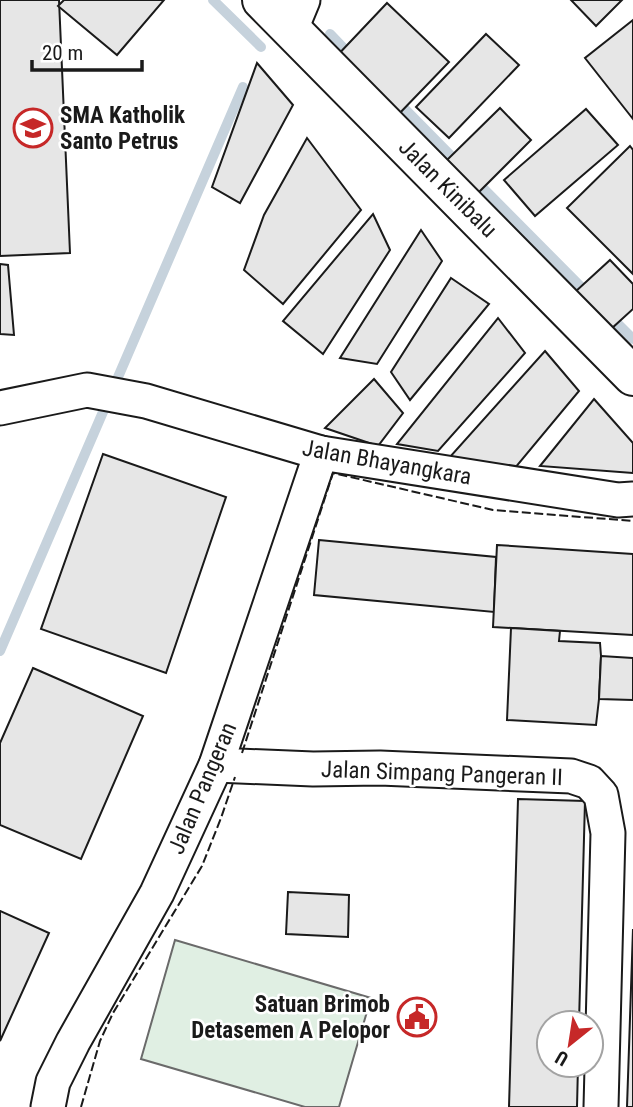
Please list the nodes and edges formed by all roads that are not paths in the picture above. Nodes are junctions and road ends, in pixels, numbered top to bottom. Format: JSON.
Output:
{"nodes":[{"id":1,"x":262,"y":0,"type":"edge"},
{"id":2,"x":297,"y":15,"type":"edge"},
{"id":3,"x":633,"y":376,"type":"edge"},
{"id":4,"x":0,"y":408,"type":"edge"},
{"id":5,"x":321,"y":453,"type":"junction"},
{"id":6,"x":633,"y":499,"type":"edge"},
{"id":7,"x":216,"y":765,"type":"junction"},
{"id":8,"x":48,"y":1107,"type":"edge"},
{"id":9,"x":601,"y":1107,"type":"edge"}],
"edges":[{"from":1,"to":2,"type":"street","name":"Jalan Kinibalu"},
{"from":2,"to":3,"type":"street","name":"Jalan Kinibalu"},
{"from":4,"to":5,"type":"street","name":"Jalan Bhayangkara"},
{"from":5,"to":6,"type":"street","name":"Jalan Bhayangkara"},
{"from":5,"to":7,"type":"street","name":"Jalan Pangeran"},
{"from":7,"to":8,"type":"street","name":"Jalan Pangeran"},
{"from":7,"to":9,"type":"street","name":"Jalan Simpang Pangeran II"}]}
